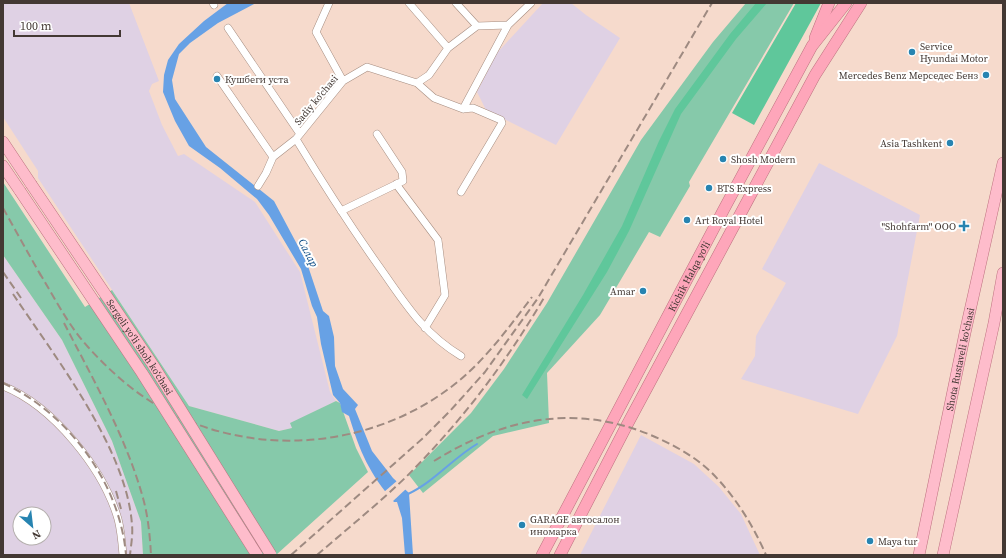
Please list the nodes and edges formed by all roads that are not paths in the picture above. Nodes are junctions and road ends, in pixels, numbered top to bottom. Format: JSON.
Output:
{"nodes":[{"id":1,"x":329,"y":3,"type":"edge"},
{"id":2,"x":409,"y":3,"type":"edge"},
{"id":3,"x":456,"y":3,"type":"edge"},
{"id":4,"x":531,"y":3,"type":"edge"},
{"id":5,"x":829,"y":3,"type":"edge"},
{"id":6,"x":846,"y":3,"type":"edge"},
{"id":7,"x":861,"y":3,"type":"edge"},
{"id":8,"x":508,"y":25,"type":"junction"},
{"id":9,"x":477,"y":26,"type":"junction"},
{"id":10,"x":228,"y":28,"type":"dead end"},
{"id":11,"x":812,"y":46,"type":"junction"},
{"id":12,"x":448,"y":48,"type":"junction"},
{"id":13,"x":217,"y":76,"type":"dead end"},
{"id":14,"x":343,"y":81,"type":"junction"},
{"id":15,"x":417,"y":83,"type":"junction"},
{"id":16,"x":463,"y":109,"type":"junction"},
{"id":17,"x":377,"y":134,"type":"dead end"},
{"id":18,"x":298,"y":137,"type":"junction"},
{"id":19,"x":3,"y":142,"type":"edge"},
{"id":20,"x":272,"y":157,"type":"junction"},
{"id":21,"x":1003,"y":163,"type":"edge"},
{"id":22,"x":3,"y":166,"type":"edge"},
{"id":23,"x":396,"y":184,"type":"junction"},
{"id":24,"x":258,"y":186,"type":"dead end"},
{"id":25,"x":461,"y":192,"type":"dead end"},
{"id":26,"x":724,"y":208,"type":"junction"},
{"id":27,"x":341,"y":211,"type":"junction"},
{"id":28,"x":738,"y":216,"type":"junction"},
{"id":29,"x":1003,"y":273,"type":"edge"},
{"id":30,"x":425,"y":328,"type":"junction"},
{"id":31,"x":461,"y":356,"type":"dead end"},
{"id":32,"x":3,"y":386,"type":"edge"},
{"id":33,"x":570,"y":502,"type":"junction"},
{"id":34,"x":584,"y":509,"type":"junction"},
{"id":35,"x":271,"y":553,"type":"edge"},
{"id":36,"x":123,"y":555,"type":"edge"},
{"id":37,"x":257,"y":555,"type":"edge"},
{"id":38,"x":542,"y":555,"type":"edge"},
{"id":39,"x":560,"y":555,"type":"edge"},
{"id":40,"x":919,"y":555,"type":"edge"},
{"id":41,"x":943,"y":555,"type":"edge"}],
"edges":[{"from":1,"to":14,"type":"street"},
{"from":2,"to":12,"type":"street"},
{"from":3,"to":9,"type":"street"},
{"from":4,"to":8,"type":"street"},
{"from":5,"to":11,"type":"highway"},
{"from":6,"to":11,"type":"highway","name":"Kichik Halqa yo'li"},
{"from":7,"to":28,"type":"highway","name":"Kichik Halqa yo'li"},
{"from":8,"to":9,"type":"street"},
{"from":8,"to":16,"type":"street"},
{"from":9,"to":12,"type":"street"},
{"from":10,"to":18,"type":"street"},
{"from":11,"to":26,"type":"highway","name":"Kichik Halqa yo'li"},
{"from":12,"to":15,"type":"street"},
{"from":13,"to":20,"type":"street"},
{"from":14,"to":15,"type":"street","name":"Sadiy ko'chasi"},
{"from":14,"to":18,"type":"street","name":"Sadiy ko'chasi"},
{"from":15,"to":16,"type":"street"},
{"from":16,"to":25,"type":"street"},
{"from":17,"to":23,"type":"street"},
{"from":18,"to":20,"type":"street","name":"Sadiy ko'chasi"},
{"from":18,"to":27,"type":"street","name":"Sadiy ko'chasi"},
{"from":19,"to":35,"type":"main road","name":"Sergeli yo‘li shoh ko‘chasi","bridge":true},
{"from":20,"to":24,"type":"street"},
{"from":21,"to":40,"type":"main road","name":"Shota Rustaveli ko'chasi"},
{"from":22,"to":37,"type":"main road","name":"Sergeli yo‘li shoh ko‘chasi","bridge":true},
{"from":23,"to":27,"type":"street"},
{"from":23,"to":30,"type":"street"},
{"from":26,"to":28,"type":"highway"},
{"from":26,"to":33,"type":"highway","name":"Kichik Halqa yo'li"},
{"from":27,"to":30,"type":"street","name":"Sadiy ko'chasi"},
{"from":28,"to":34,"type":"highway","name":"Kichik Halqa yo'li"},
{"from":29,"to":41,"type":"main road"},
{"from":30,"to":31,"type":"street","name":"Sadiy ko'chasi"},
{"from":32,"to":36,"type":"street"},
{"from":33,"to":34,"type":"highway"},
{"from":33,"to":38,"type":"highway","name":"Kichik Halqa yo'li"},
{"from":34,"to":39,"type":"highway","name":"Kichik Halqa yo'li"}]}
